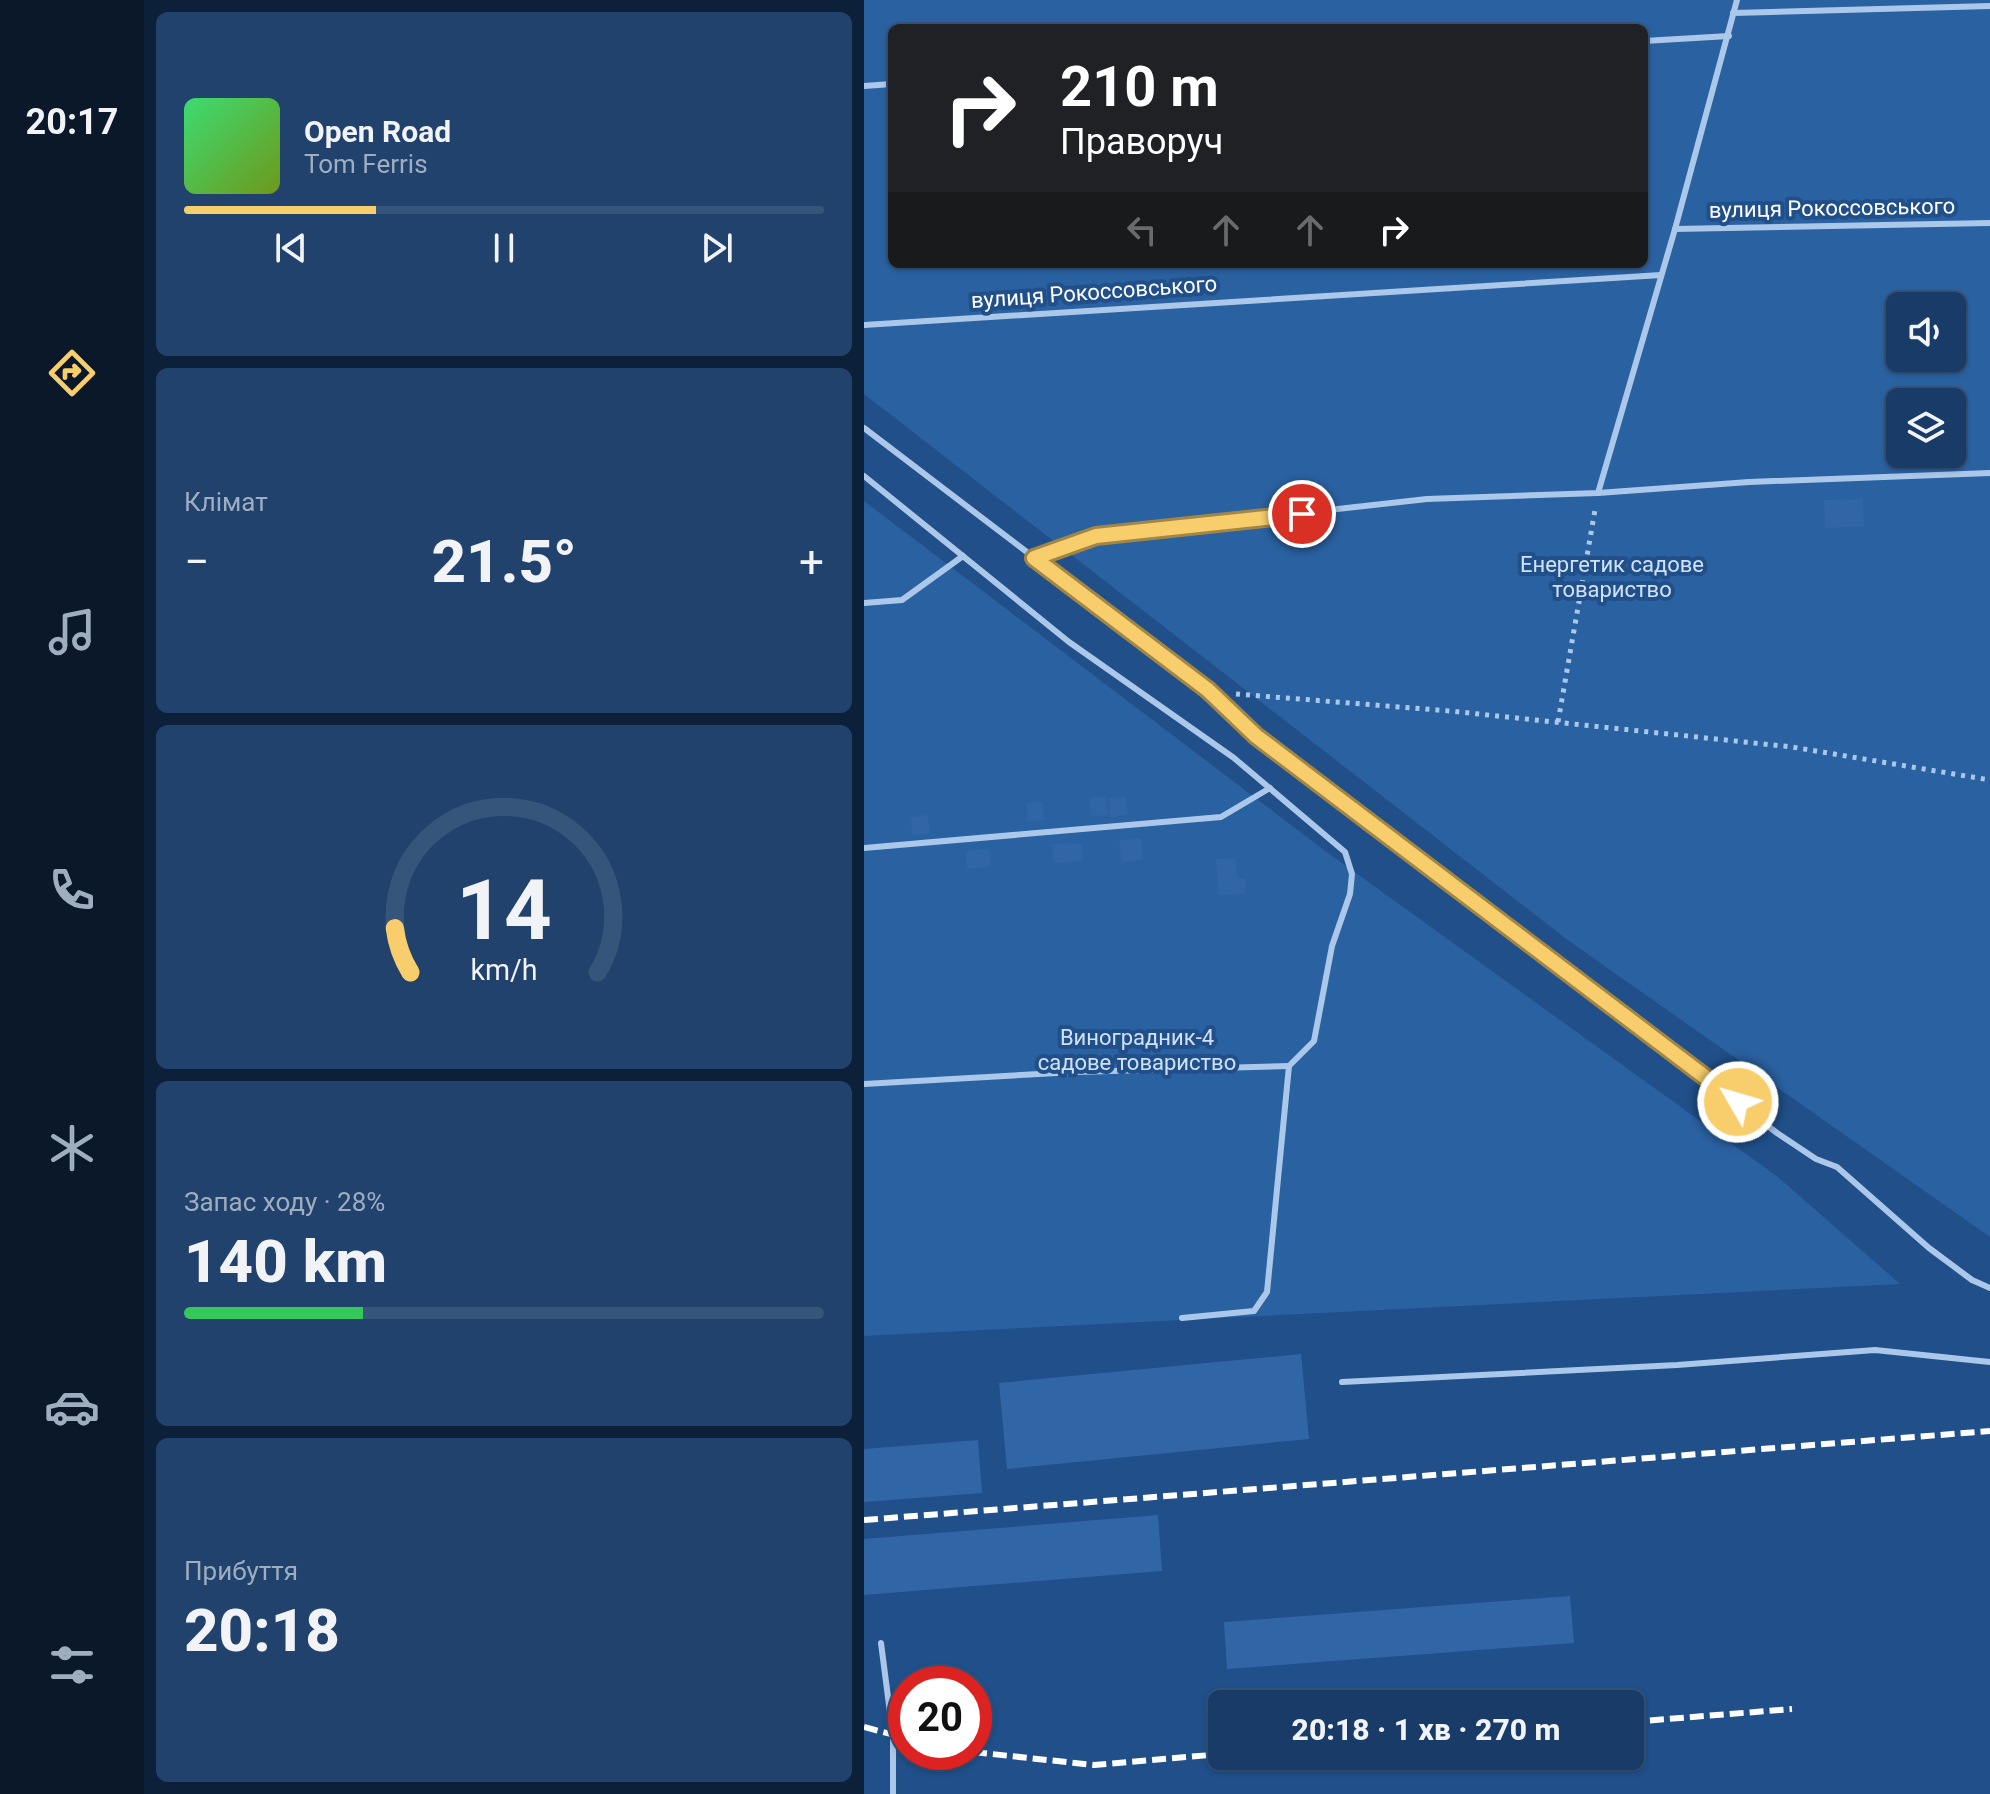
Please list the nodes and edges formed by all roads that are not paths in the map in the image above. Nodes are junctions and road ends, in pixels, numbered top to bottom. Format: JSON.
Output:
{"nodes":[{"id":1,"x":1737,"y":0,"type":"edge"},
{"id":2,"x":1990,"y":6,"type":"edge"},
{"id":3,"x":1733,"y":13,"type":"junction"},
{"id":4,"x":1729,"y":36,"type":"junction"},
{"id":5,"x":1648,"y":41,"type":"edge"},
{"id":6,"x":888,"y":84,"type":"edge"},
{"id":7,"x":864,"y":86,"type":"edge"},
{"id":8,"x":1990,"y":223,"type":"edge"},
{"id":9,"x":1675,"y":229,"type":"junction"},
{"id":10,"x":1661,"y":275,"type":"junction"},
{"id":11,"x":864,"y":325,"type":"edge"},
{"id":12,"x":864,"y":428,"type":"edge"},
{"id":13,"x":1990,"y":473,"type":"edge"},
{"id":14,"x":864,"y":476,"type":"edge"},
{"id":15,"x":1598,"y":493,"type":"junction"},
{"id":16,"x":963,"y":556,"type":"junction"},
{"id":17,"x":1034,"y":558,"type":"junction"},
{"id":18,"x":864,"y":603,"type":"edge"},
{"id":19,"x":1270,"y":788,"type":"junction"},
{"id":20,"x":864,"y":848,"type":"edge"},
{"id":21,"x":1289,"y":1066,"type":"junction"},
{"id":22,"x":864,"y":1084,"type":"edge"},
{"id":23,"x":1990,"y":1288,"type":"edge"},
{"id":24,"x":1182,"y":1318,"type":"dead end"},
{"id":25,"x":1990,"y":1362,"type":"edge"},
{"id":26,"x":1342,"y":1382,"type":"dead end"},
{"id":27,"x":881,"y":1643,"type":"dead end"},
{"id":28,"x":893,"y":1794,"type":"edge"}],
"edges":[{"from":1,"to":3,"type":"lane"},
{"from":2,"to":3,"type":"lane"},
{"from":3,"to":4,"type":"lane"},
{"from":4,"to":5,"type":"lane"},
{"from":4,"to":9,"type":"lane"},
{"from":6,"to":7,"type":"lane"},
{"from":8,"to":9,"type":"lane","name":"вулиця Рокоссовського"},
{"from":9,"to":10,"type":"lane"},
{"from":10,"to":11,"type":"lane","name":"вулиця Рокоссовського"},
{"from":10,"to":15,"type":"lane"},
{"from":12,"to":17,"type":"lane"},
{"from":13,"to":15,"type":"lane"},
{"from":14,"to":16,"type":"lane"},
{"from":15,"to":17,"type":"lane"},
{"from":16,"to":18,"type":"lane"},
{"from":16,"to":19,"type":"lane"},
{"from":17,"to":23,"type":"lane"},
{"from":19,"to":20,"type":"lane"},
{"from":19,"to":21,"type":"lane"},
{"from":21,"to":22,"type":"lane"},
{"from":21,"to":24,"type":"lane"},
{"from":25,"to":26,"type":"lane"},
{"from":27,"to":28,"type":"lane"}]}
